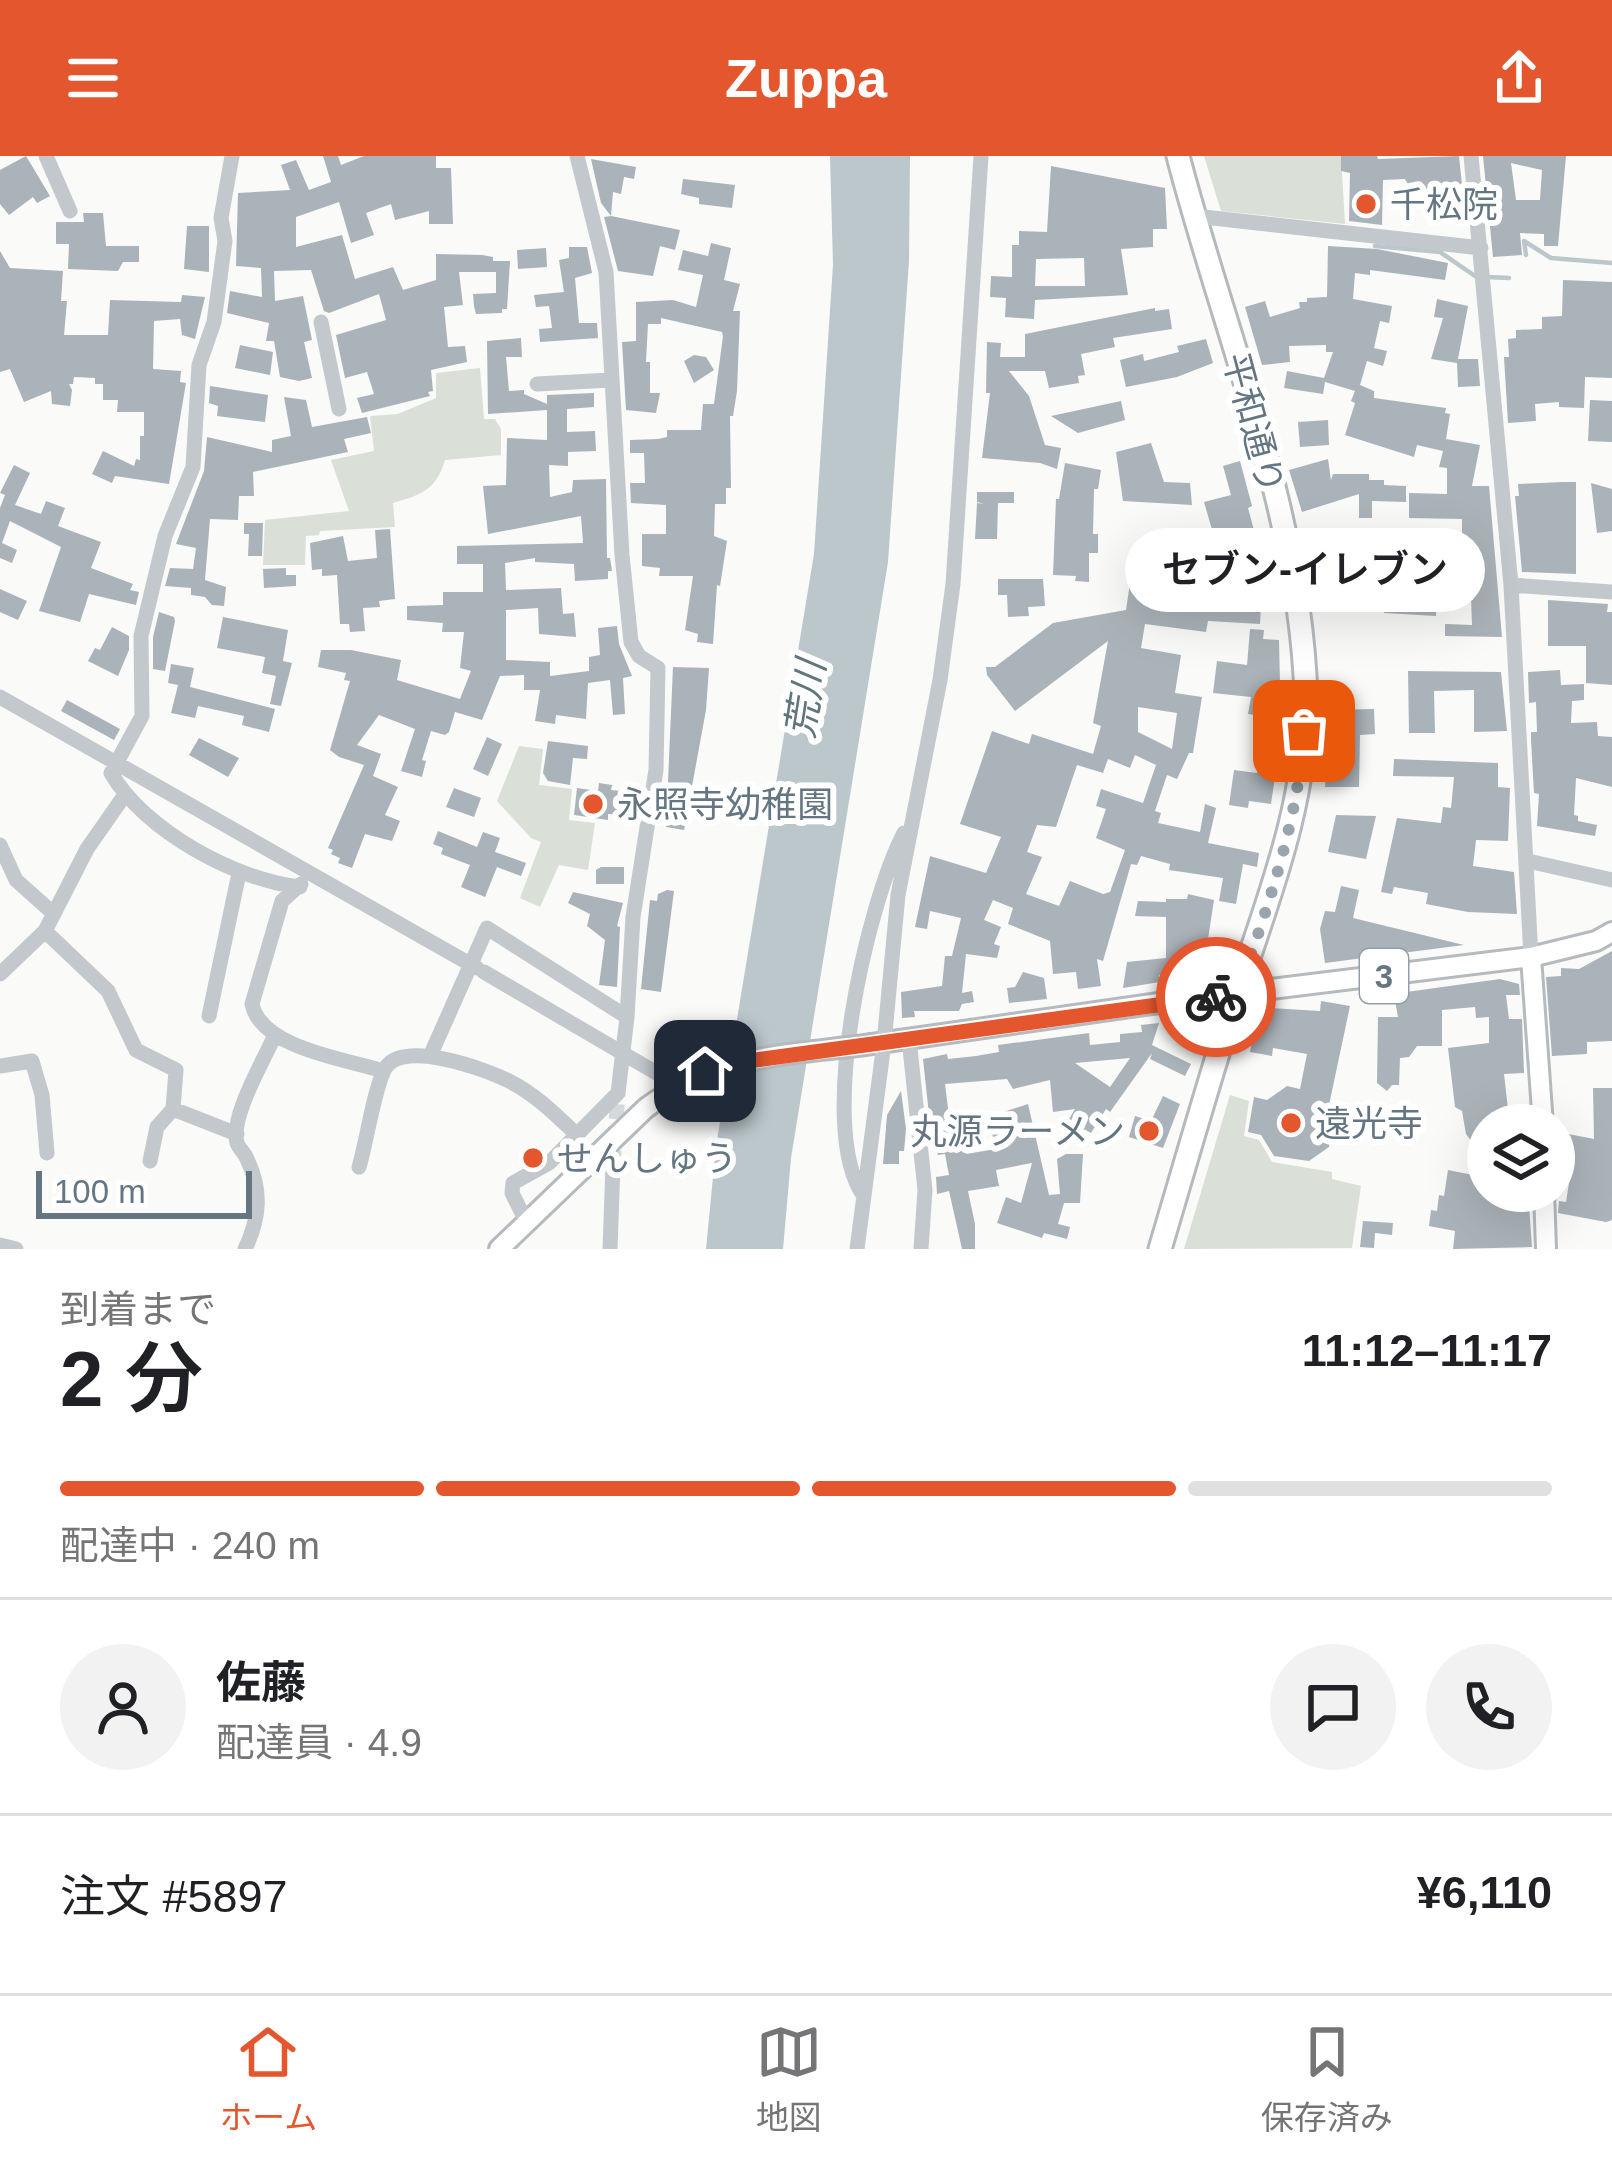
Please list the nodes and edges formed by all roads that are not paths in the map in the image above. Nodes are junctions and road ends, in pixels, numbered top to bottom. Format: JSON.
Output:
{"nodes":[{"id":1,"x":46,"y":156,"type":"edge"},
{"id":2,"x":232,"y":156,"type":"edge"},
{"id":3,"x":577,"y":156,"type":"edge"},
{"id":4,"x":981,"y":156,"type":"edge"},
{"id":5,"x":1178,"y":156,"type":"edge"},
{"id":6,"x":1471,"y":156,"type":"edge"},
{"id":7,"x":70,"y":211,"type":"dead end"},
{"id":8,"x":1195,"y":216,"type":"junction"},
{"id":9,"x":1481,"y":248,"type":"junction"},
{"id":10,"x":321,"y":322,"type":"dead end"},
{"id":11,"x":610,"y":380,"type":"junction"},
{"id":12,"x":537,"y":384,"type":"dead end"},
{"id":13,"x":339,"y":409,"type":"dead end"},
{"id":14,"x":1511,"y":585,"type":"junction"},
{"id":15,"x":1612,"y":592,"type":"edge"},
{"id":16,"x":0,"y":698,"type":"edge"},
{"id":17,"x":115,"y":763,"type":"junction"},
{"id":18,"x":124,"y":796,"type":"junction"},
{"id":19,"x":912,"y":818,"type":"junction"},
{"id":20,"x":0,"y":845,"type":"edge"},
{"id":21,"x":1528,"y":861,"type":"junction"},
{"id":22,"x":239,"y":873,"type":"junction"},
{"id":23,"x":304,"y":879,"type":"junction"},
{"id":24,"x":1612,"y":880,"type":"edge"},
{"id":25,"x":54,"y":914,"type":"junction"},
{"id":26,"x":45,"y":931,"type":"junction"},
{"id":27,"x":1612,"y":932,"type":"edge"},
{"id":28,"x":1531,"y":957,"type":"junction"},
{"id":29,"x":476,"y":968,"type":"junction"},
{"id":30,"x":0,"y":974,"type":"edge"},
{"id":31,"x":1237,"y":995,"type":"junction"},
{"id":32,"x":209,"y":1016,"type":"dead end"},
{"id":33,"x":627,"y":1017,"type":"junction"},
{"id":34,"x":274,"y":1037,"type":"junction"},
{"id":35,"x":909,"y":1039,"type":"junction"},
{"id":36,"x":878,"y":1044,"type":"junction"},
{"id":37,"x":430,"y":1056,"type":"junction"},
{"id":38,"x":0,"y":1066,"type":"edge"},
{"id":39,"x":383,"y":1071,"type":"junction"},
{"id":40,"x":677,"y":1085,"type":"junction"},
{"id":41,"x":1542,"y":1104,"type":"edge"},
{"id":42,"x":173,"y":1109,"type":"junction"},
{"id":43,"x":576,"y":1133,"type":"junction"},
{"id":44,"x":237,"y":1134,"type":"junction"},
{"id":45,"x":47,"y":1154,"type":"dead end"},
{"id":46,"x":150,"y":1161,"type":"dead end"},
{"id":47,"x":613,"y":1166,"type":"tunnel mouth"},
{"id":48,"x":359,"y":1167,"type":"dead end"},
{"id":49,"x":863,"y":1195,"type":"junction"},
{"id":50,"x":1545,"y":1212,"type":"edge"},
{"id":51,"x":526,"y":1223,"type":"junction"},
{"id":52,"x":0,"y":1245,"type":"edge"},
{"id":53,"x":16,"y":1249,"type":"edge"},
{"id":54,"x":245,"y":1249,"type":"edge"},
{"id":55,"x":499,"y":1249,"type":"edge"},
{"id":56,"x":610,"y":1249,"type":"edge"},
{"id":57,"x":857,"y":1249,"type":"edge"},
{"id":58,"x":921,"y":1249,"type":"edge"},
{"id":59,"x":1160,"y":1249,"type":"edge"},
{"id":60,"x":1546,"y":1249,"type":"edge"}],
"edges":[{"from":1,"to":7,"type":"street"},
{"from":2,"to":17,"type":"street"},
{"from":3,"to":11,"type":"street"},
{"from":4,"to":19,"type":"street"},
{"from":5,"to":8,"type":"highway","name":"平和通り"},
{"from":6,"to":9,"type":"street"},
{"from":8,"to":9,"type":"street"},
{"from":8,"to":31,"type":"highway","name":"平和通り"},
{"from":9,"to":14,"type":"street"},
{"from":10,"to":13,"type":"street"},
{"from":11,"to":12,"type":"street"},
{"from":11,"to":33,"type":"street"},
{"from":14,"to":15,"type":"street"},
{"from":14,"to":21,"type":"street"},
{"from":16,"to":17,"type":"street"},
{"from":17,"to":18,"type":"street"},
{"from":17,"to":23,"type":"street"},
{"from":18,"to":22,"type":"street"},
{"from":18,"to":25,"type":"street"},
{"from":19,"to":36,"type":"street"},
{"from":19,"to":49,"type":"street"},
{"from":20,"to":25,"type":"street"},
{"from":21,"to":24,"type":"street"},
{"from":21,"to":28,"type":"street"},
{"from":22,"to":23,"type":"street"},
{"from":22,"to":32,"type":"street"},
{"from":23,"to":29,"type":"street"},
{"from":23,"to":34,"type":"street"},
{"from":25,"to":26,"type":"street"},
{"from":26,"to":30,"type":"street"},
{"from":26,"to":42,"type":"street"},
{"from":27,"to":28,"type":"main road"},
{"from":28,"to":31,"type":"main road","number":"3"},
{"from":28,"to":41,"type":"main road"},
{"from":29,"to":33,"type":"street"},
{"from":29,"to":37,"type":"street"},
{"from":29,"to":40,"type":"street","bridge":true},
{"from":31,"to":35,"type":"main road","number":"3"},
{"from":31,"to":59,"type":"highway","name":"平和通り"},
{"from":33,"to":43,"type":"street"},
{"from":34,"to":39,"type":"street"},
{"from":34,"to":44,"type":"street"},
{"from":35,"to":36,"type":"main road","number":"3"},
{"from":35,"to":58,"type":"street"},
{"from":36,"to":40,"type":"main road","number":"3","bridge":true},
{"from":36,"to":49,"type":"street"},
{"from":37,"to":39,"type":"street"},
{"from":37,"to":43,"type":"street"},
{"from":38,"to":45,"type":"street"},
{"from":39,"to":48,"type":"street"},
{"from":40,"to":51,"type":"main road","number":"3","bridge":true},
{"from":42,"to":44,"type":"street"},
{"from":42,"to":46,"type":"street"},
{"from":43,"to":51,"type":"street"},
{"from":44,"to":54,"type":"street"},
{"from":47,"to":56,"type":"street"},
{"from":49,"to":57,"type":"street"},
{"from":50,"to":60,"type":"main road"},
{"from":51,"to":55,"type":"main road","number":"3"},
{"from":52,"to":53,"type":"street"}]}
